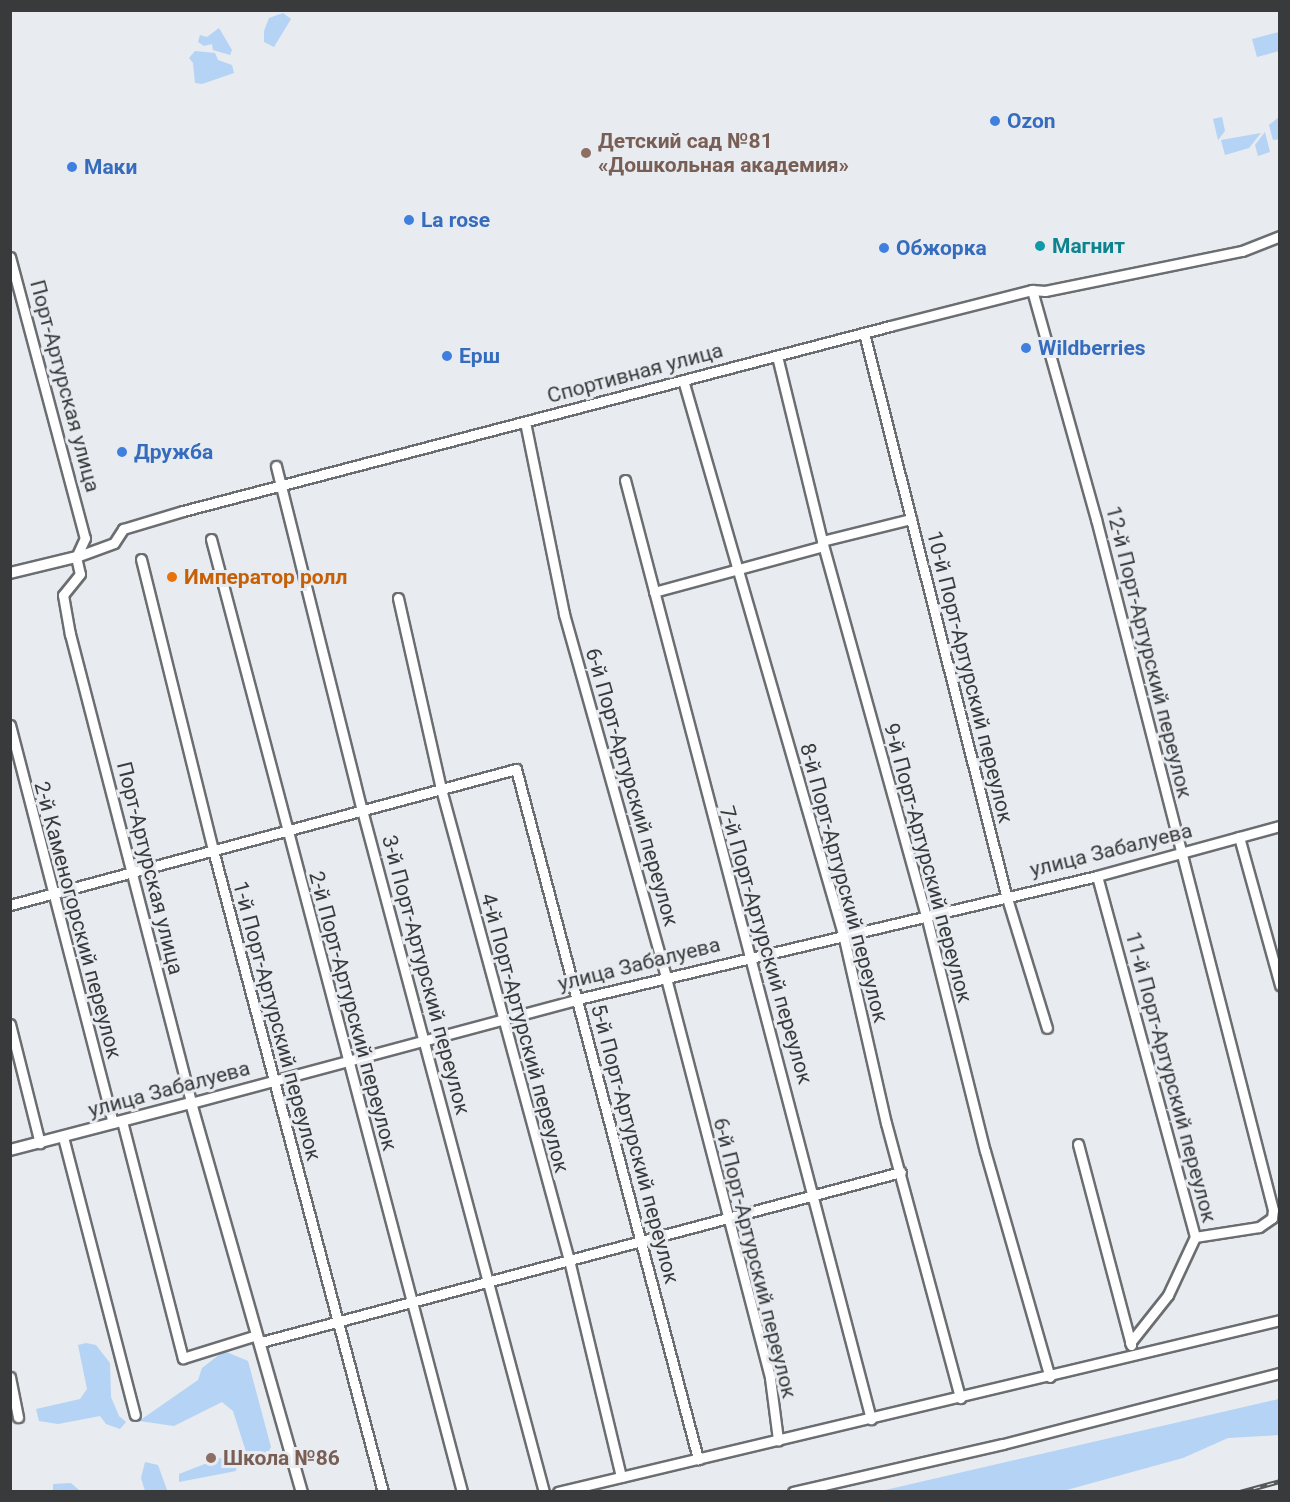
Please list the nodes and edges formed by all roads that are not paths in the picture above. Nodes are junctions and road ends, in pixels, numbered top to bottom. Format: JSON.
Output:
{"nodes":[{"id":1,"x":1280,"y":236,"type":"edge"},
{"id":2,"x":10,"y":257,"type":"edge"},
{"id":3,"x":1032,"y":290,"type":"junction"},
{"id":4,"x":864,"y":333,"type":"junction"},
{"id":5,"x":777,"y":356,"type":"junction"},
{"id":6,"x":683,"y":380,"type":"junction"},
{"id":7,"x":525,"y":422,"type":"junction"},
{"id":8,"x":276,"y":466,"type":"dead end"},
{"id":9,"x":625,"y":480,"type":"dead end"},
{"id":10,"x":282,"y":486,"type":"junction"},
{"id":11,"x":911,"y":519,"type":"junction"},
{"id":12,"x":211,"y":539,"type":"dead end"},
{"id":13,"x":822,"y":543,"type":"junction"},
{"id":14,"x":76,"y":557,"type":"junction"},
{"id":15,"x":141,"y":559,"type":"dead end"},
{"id":16,"x":738,"y":569,"type":"junction"},
{"id":17,"x":10,"y":573,"type":"edge"},
{"id":18,"x":654,"y":592,"type":"junction"},
{"id":19,"x":398,"y":598,"type":"dead end"},
{"id":20,"x":10,"y":725,"type":"edge"},
{"id":21,"x":441,"y":789,"type":"junction"},
{"id":22,"x":362,"y":810,"type":"junction"},
{"id":23,"x":1280,"y":826,"type":"edge"},
{"id":24,"x":286,"y":830,"type":"junction"},
{"id":25,"x":1239,"y":837,"type":"junction"},
{"id":26,"x":213,"y":850,"type":"junction"},
{"id":27,"x":1181,"y":852,"type":"junction"},
{"id":28,"x":131,"y":871,"type":"junction"},
{"id":29,"x":1097,"y":876,"type":"junction"},
{"id":30,"x":54,"y":893,"type":"junction"},
{"id":31,"x":1006,"y":896,"type":"junction"},
{"id":32,"x":10,"y":905,"type":"edge"},
{"id":33,"x":926,"y":915,"type":"junction"},
{"id":34,"x":843,"y":934,"type":"junction"},
{"id":35,"x":752,"y":956,"type":"junction"},
{"id":36,"x":666,"y":978,"type":"junction"},
{"id":37,"x":1280,"y":985,"type":"edge"},
{"id":38,"x":578,"y":999,"type":"junction"},
{"id":39,"x":502,"y":1019,"type":"junction"},
{"id":40,"x":10,"y":1024,"type":"edge"},
{"id":41,"x":1047,"y":1029,"type":"dead end"},
{"id":42,"x":425,"y":1040,"type":"junction"},
{"id":43,"x":348,"y":1061,"type":"junction"},
{"id":44,"x":274,"y":1081,"type":"junction"},
{"id":45,"x":191,"y":1103,"type":"junction"},
{"id":46,"x":118,"y":1122,"type":"junction"},
{"id":47,"x":63,"y":1137,"type":"junction"},
{"id":48,"x":40,"y":1143,"type":"junction"},
{"id":49,"x":1078,"y":1144,"type":"dead end"},
{"id":50,"x":10,"y":1150,"type":"edge"},
{"id":51,"x":901,"y":1172,"type":"junction"},
{"id":52,"x":815,"y":1194,"type":"junction"},
{"id":53,"x":726,"y":1218,"type":"junction"},
{"id":54,"x":1195,"y":1238,"type":"junction"},
{"id":55,"x":641,"y":1240,"type":"junction"},
{"id":56,"x":569,"y":1260,"type":"junction"},
{"id":57,"x":489,"y":1280,"type":"junction"},
{"id":58,"x":414,"y":1301,"type":"junction"},
{"id":59,"x":1280,"y":1320,"type":"edge"},
{"id":60,"x":338,"y":1321,"type":"junction"},
{"id":61,"x":259,"y":1338,"type":"junction"},
{"id":62,"x":1130,"y":1343,"type":"junction"},
{"id":63,"x":1134,"y":1356,"type":"junction"},
{"id":64,"x":1280,"y":1373,"type":"edge"},
{"id":65,"x":10,"y":1377,"type":"edge"},
{"id":66,"x":1050,"y":1377,"type":"junction"},
{"id":67,"x":960,"y":1398,"type":"junction"},
{"id":68,"x":135,"y":1415,"type":"dead end"},
{"id":69,"x":18,"y":1417,"type":"dead end"},
{"id":70,"x":871,"y":1419,"type":"junction"},
{"id":71,"x":778,"y":1440,"type":"junction"},
{"id":72,"x":698,"y":1459,"type":"junction"},
{"id":73,"x":621,"y":1477,"type":"junction"},
{"id":74,"x":302,"y":1491,"type":"edge"},
{"id":75,"x":383,"y":1491,"type":"edge"},
{"id":76,"x":462,"y":1491,"type":"edge"},
{"id":77,"x":544,"y":1491,"type":"edge"},
{"id":78,"x":558,"y":1491,"type":"edge"},
{"id":79,"x":793,"y":1491,"type":"edge"}],
"edges":[{"from":1,"to":3,"type":"street","name":"Спортивная улица"},
{"from":2,"to":14,"type":"street","name":"Порт-Артурская улица"},
{"from":3,"to":4,"type":"street","name":"Спортивная улица"},
{"from":3,"to":27,"type":"street","name":"12-й Порт-Артурский переулок"},
{"from":4,"to":5,"type":"street","name":"Спортивная улица"},
{"from":4,"to":11,"type":"street","name":"10-й Порт-Артурский переулок"},
{"from":5,"to":6,"type":"street","name":"Спортивная улица"},
{"from":5,"to":13,"type":"street","name":"9-й Порт-Артурский переулок"},
{"from":6,"to":7,"type":"street","name":"Спортивная улица"},
{"from":6,"to":16,"type":"street","name":"8-й Порт-Артурский переулок"},
{"from":7,"to":10,"type":"street","name":"Спортивная улица"},
{"from":7,"to":36,"type":"street","name":"6-й Порт-Артурский переулок"},
{"from":8,"to":10,"type":"street","name":"3-й Порт-Артурский переулок"},
{"from":9,"to":18,"type":"street","name":"7-й Порт-Артурский переулок"},
{"from":10,"to":14,"type":"street","name":"Спортивная улица"},
{"from":10,"to":22,"type":"street","name":"3-й Порт-Артурский переулок"},
{"from":11,"to":13,"type":"street"},
{"from":11,"to":31,"type":"street","name":"10-й Порт-Артурский переулок"},
{"from":12,"to":24,"type":"street","name":"2-й Порт-Артурский переулок"},
{"from":13,"to":16,"type":"street"},
{"from":13,"to":33,"type":"street","name":"9-й Порт-Артурский переулок"},
{"from":14,"to":17,"type":"street","name":"Спортивная улица"},
{"from":14,"to":28,"type":"street","name":"Порт-Артурская улица"},
{"from":15,"to":26,"type":"street","name":"1-й Порт-Артурский переулок"},
{"from":16,"to":18,"type":"street"},
{"from":16,"to":34,"type":"street","name":"8-й Порт-Артурский переулок"},
{"from":18,"to":35,"type":"street","name":"7-й Порт-Артурский переулок"},
{"from":19,"to":21,"type":"street","name":"4-й Порт-Артурский переулок"},
{"from":20,"to":30,"type":"street","name":"2-й Каменогорский переулок"},
{"from":21,"to":22,"type":"street"},
{"from":21,"to":38,"type":"street","name":"5-й Порт-Артурский переулок"},
{"from":21,"to":39,"type":"street","name":"4-й Порт-Артурский переулок"},
{"from":22,"to":24,"type":"street"},
{"from":22,"to":42,"type":"street","name":"3-й Порт-Артурский переулок"},
{"from":23,"to":25,"type":"street","name":"улица Забалуева"},
{"from":24,"to":26,"type":"street"},
{"from":24,"to":43,"type":"street","name":"2-й Порт-Артурский переулок"},
{"from":25,"to":27,"type":"street","name":"улица Забалуева"},
{"from":25,"to":37,"type":"street"},
{"from":26,"to":28,"type":"street"},
{"from":26,"to":44,"type":"street","name":"1-й Порт-Артурский переулок"},
{"from":27,"to":29,"type":"street","name":"улица Забалуева"},
{"from":27,"to":54,"type":"street","name":"12-й Порт-Артурский переулок"},
{"from":28,"to":30,"type":"street"},
{"from":28,"to":45,"type":"street","name":"Порт-Артурская улица"},
{"from":29,"to":31,"type":"street","name":"улица Забалуева"},
{"from":29,"to":54,"type":"street","name":"11-й Порт-Артурский переулок"},
{"from":30,"to":32,"type":"street"},
{"from":30,"to":46,"type":"street","name":"2-й Каменогорский переулок"},
{"from":31,"to":33,"type":"street","name":"улица Забалуева"},
{"from":31,"to":41,"type":"street","name":"10-й Порт-Артурский переулок"},
{"from":33,"to":34,"type":"street","name":"улица Забалуева"},
{"from":33,"to":66,"type":"street","name":"9-й Порт-Артурский переулок"},
{"from":34,"to":35,"type":"street","name":"улица Забалуева"},
{"from":34,"to":51,"type":"street","name":"8-й Порт-Артурский переулок"},
{"from":35,"to":36,"type":"street","name":"улица Забалуева"},
{"from":35,"to":52,"type":"street","name":"7-й Порт-Артурский переулок"},
{"from":36,"to":38,"type":"street","name":"улица Забалуева"},
{"from":36,"to":53,"type":"street","name":"6-й Порт-Артурский переулок"},
{"from":38,"to":39,"type":"street","name":"улица Забалуева"},
{"from":38,"to":55,"type":"street","name":"5-й Порт-Артурский переулок"},
{"from":39,"to":42,"type":"street","name":"улица Забалуева"},
{"from":39,"to":56,"type":"street","name":"4-й Порт-Артурский переулок"},
{"from":40,"to":48,"type":"street"},
{"from":42,"to":43,"type":"street","name":"улица Забалуева"},
{"from":42,"to":57,"type":"street","name":"3-й Порт-Артурский переулок"},
{"from":43,"to":44,"type":"street","name":"улица Забалуева"},
{"from":43,"to":58,"type":"street","name":"2-й Порт-Артурский переулок"},
{"from":44,"to":45,"type":"street","name":"улица Забалуева"},
{"from":44,"to":60,"type":"street","name":"1-й Порт-Артурский переулок"},
{"from":45,"to":46,"type":"street","name":"улица Забалуева"},
{"from":45,"to":61,"type":"street","name":"Порт-Артурская улица"},
{"from":46,"to":47,"type":"street","name":"улица Забалуева"},
{"from":46,"to":61,"type":"street","name":"2-й Каменогорский переулок"},
{"from":47,"to":48,"type":"street","name":"улица Забалуева"},
{"from":47,"to":68,"type":"street"},
{"from":48,"to":50,"type":"street","name":"улица Забалуева"},
{"from":49,"to":62,"type":"street"},
{"from":51,"to":52,"type":"street"},
{"from":51,"to":67,"type":"street","name":"8-й Порт-Артурский переулок"},
{"from":52,"to":53,"type":"street"},
{"from":52,"to":70,"type":"street","name":"7-й Порт-Артурский переулок"},
{"from":53,"to":55,"type":"street"},
{"from":53,"to":71,"type":"street","name":"6-й Порт-Артурский переулок"},
{"from":54,"to":62,"type":"street","name":"11-й Порт-Артурский переулок"},
{"from":55,"to":56,"type":"street"},
{"from":55,"to":72,"type":"street","name":"5-й Порт-Артурский переулок"},
{"from":56,"to":57,"type":"street"},
{"from":56,"to":73,"type":"street","name":"4-й Порт-Артурский переулок"},
{"from":57,"to":58,"type":"street"},
{"from":57,"to":77,"type":"street","name":"3-й Порт-Артурский переулок"},
{"from":58,"to":60,"type":"street"},
{"from":58,"to":76,"type":"street","name":"2-й Порт-Артурский переулок"},
{"from":59,"to":63,"type":"street"},
{"from":60,"to":61,"type":"street"},
{"from":60,"to":75,"type":"street","name":"1-й Порт-Артурский переулок"},
{"from":61,"to":74,"type":"street","name":"Порт-Артурская улица"},
{"from":62,"to":63,"type":"street"},
{"from":63,"to":66,"type":"street"},
{"from":64,"to":79,"type":"street"},
{"from":65,"to":69,"type":"street"},
{"from":66,"to":67,"type":"street"},
{"from":67,"to":70,"type":"street"},
{"from":70,"to":71,"type":"street"},
{"from":71,"to":72,"type":"street"},
{"from":72,"to":73,"type":"street"},
{"from":73,"to":78,"type":"street"}]}
